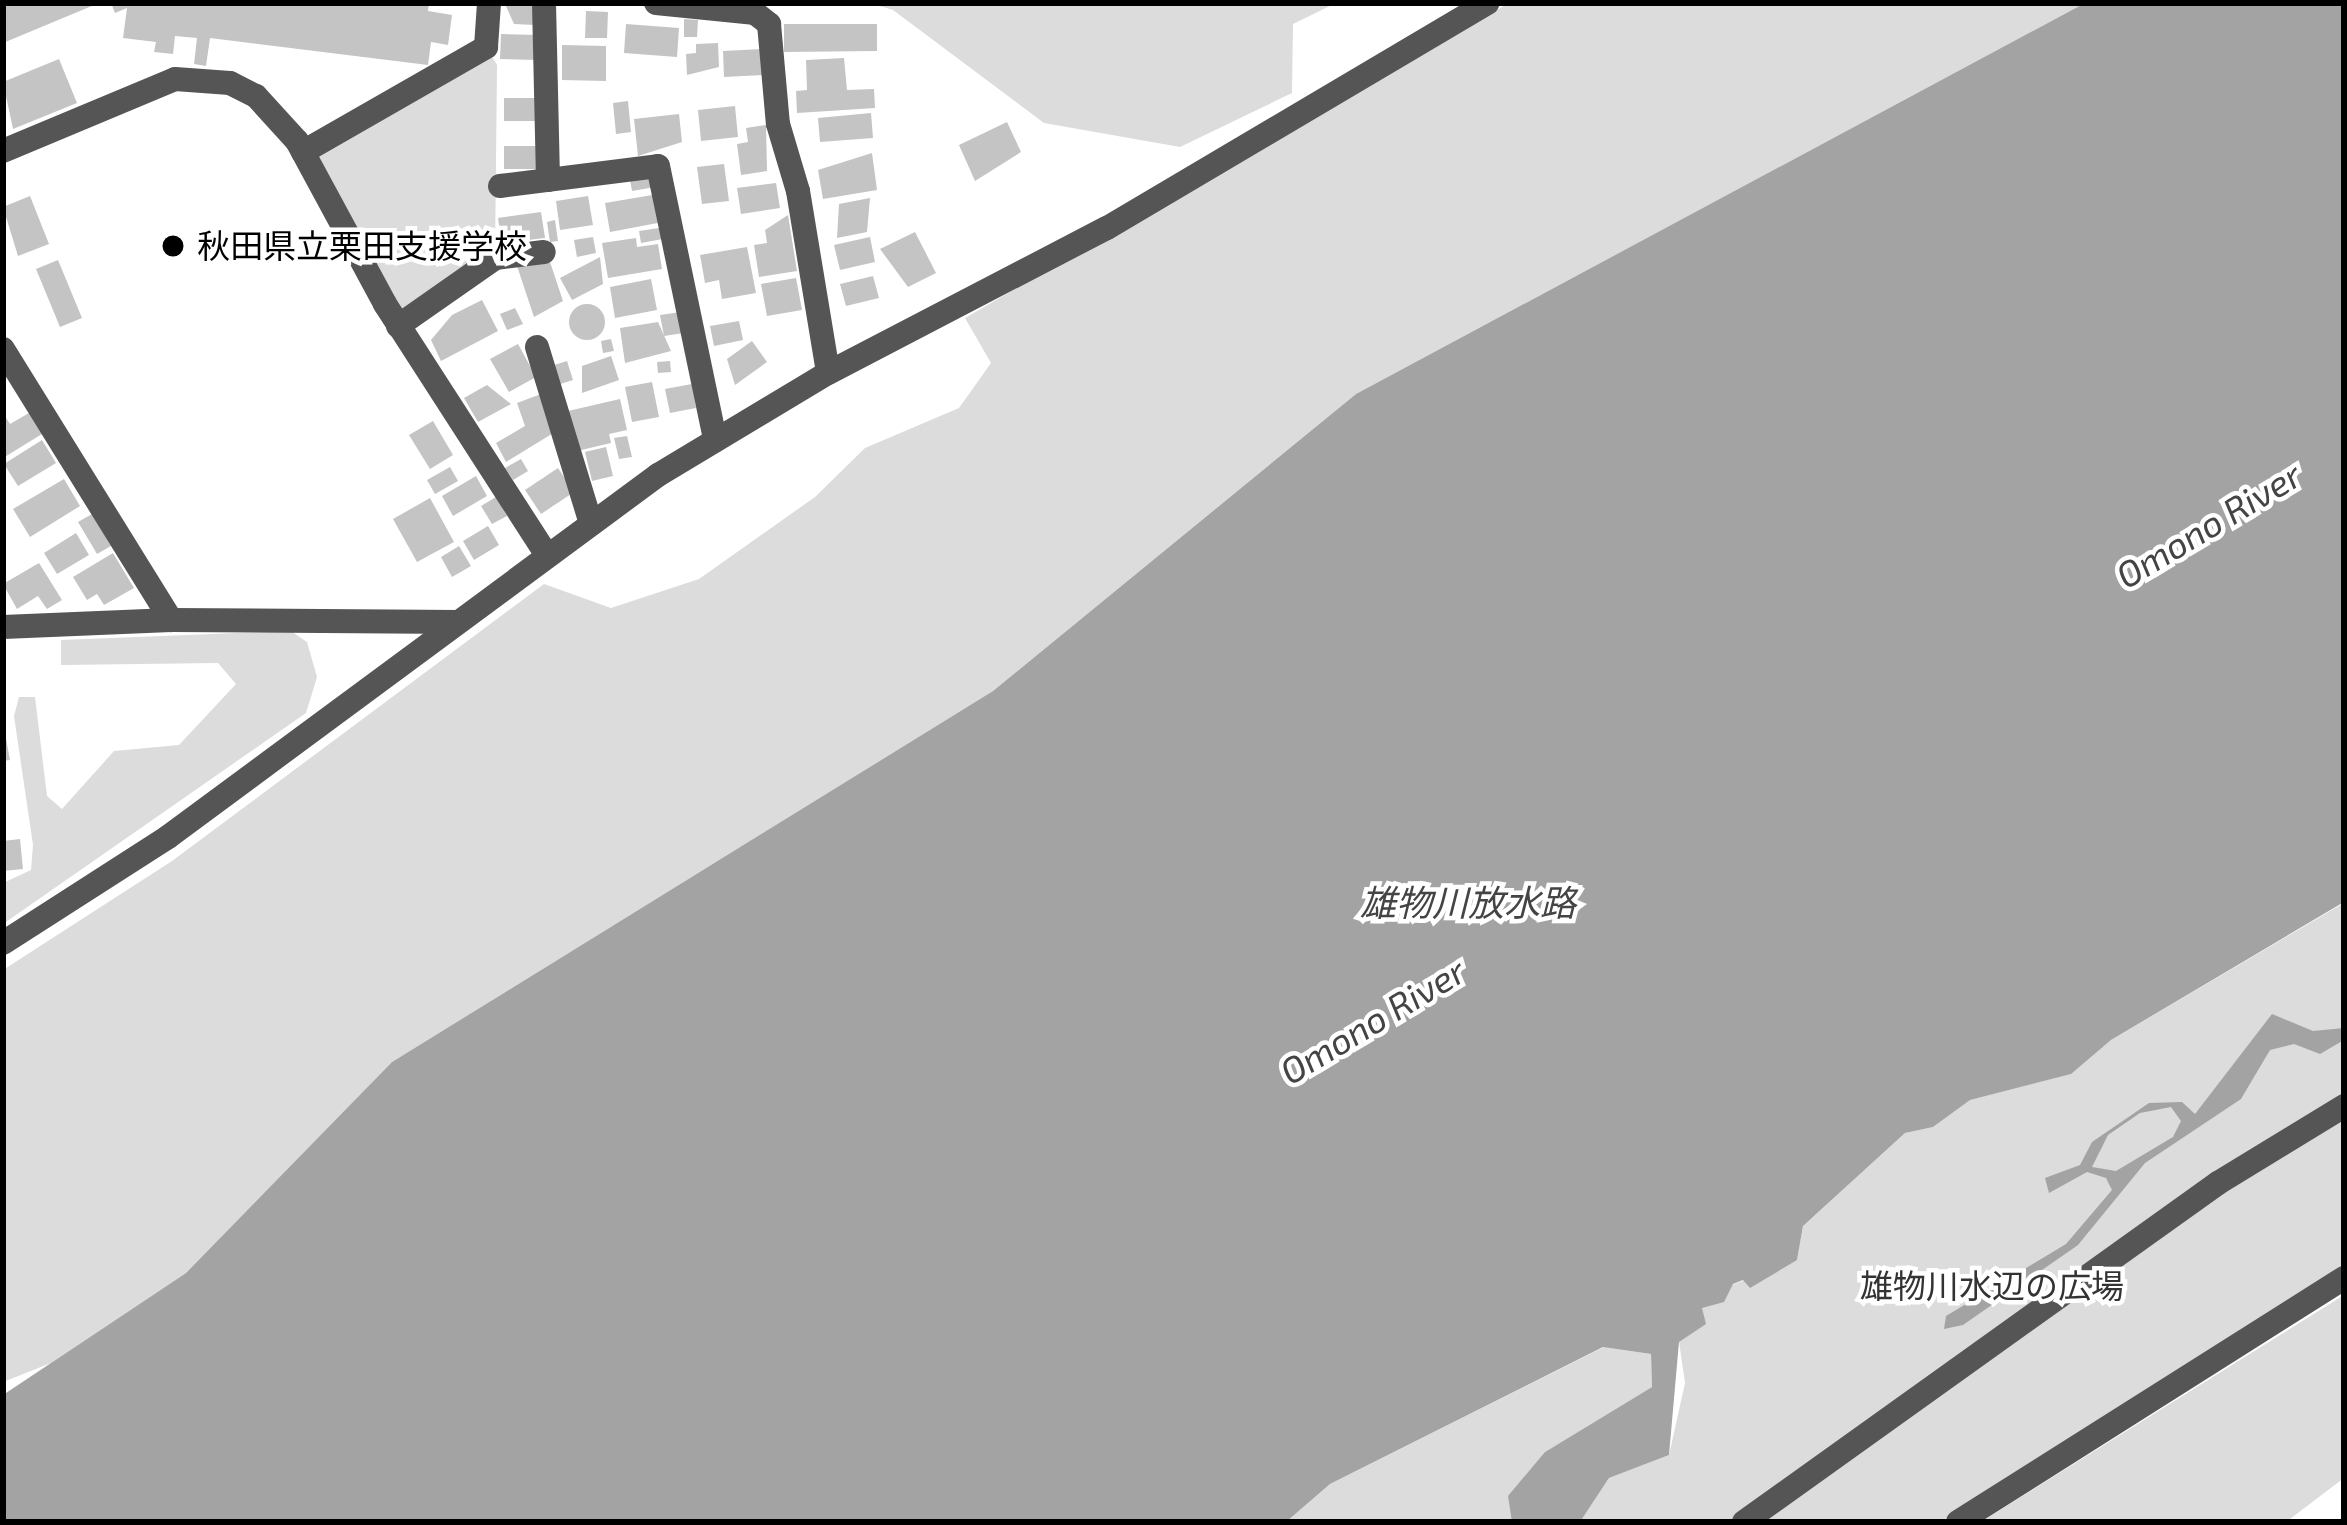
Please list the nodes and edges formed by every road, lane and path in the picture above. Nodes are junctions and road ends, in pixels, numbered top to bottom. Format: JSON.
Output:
{"nodes":[{"id":1,"x":488,"y":3,"type":"edge"},
{"id":2,"x":544,"y":3,"type":"edge"},
{"id":3,"x":656,"y":3,"type":"edge"},
{"id":4,"x":1488,"y":3,"type":"edge"},
{"id":5,"x":3,"y":152,"type":"edge"},
{"id":6,"x":303,"y":152,"type":"junction"},
{"id":7,"x":548,"y":180,"type":"junction"},
{"id":8,"x":500,"y":186,"type":"dead end"},
{"id":9,"x":544,"y":251,"type":"dead end"},
{"id":10,"x":398,"y":326,"type":"junction"},
{"id":11,"x":537,"y":347,"type":"dead end"},
{"id":12,"x":3,"y":350,"type":"edge"},
{"id":13,"x":828,"y":373,"type":"junction"},
{"id":14,"x":715,"y":440,"type":"junction"},
{"id":15,"x":590,"y":524,"type":"junction"},
{"id":16,"x":547,"y":554,"type":"junction"},
{"id":17,"x":171,"y":620,"type":"junction"},
{"id":18,"x":458,"y":622,"type":"junction"},
{"id":19,"x":3,"y":627,"type":"edge"},
{"id":20,"x":3,"y":944,"type":"edge"},
{"id":21,"x":2344,"y":1106,"type":"edge"},
{"id":22,"x":2344,"y":1278,"type":"edge"},
{"id":23,"x":1744,"y":1522,"type":"edge"},
{"id":24,"x":1958,"y":1522,"type":"edge"}],
"edges":[{"from":1,"to":6,"type":"street"},
{"from":2,"to":7,"type":"street"},
{"from":3,"to":13,"type":"street"},
{"from":4,"to":13,"type":"street"},
{"from":5,"to":6,"type":"street"},
{"from":6,"to":10,"type":"street"},
{"from":7,"to":8,"type":"street"},
{"from":7,"to":14,"type":"street"},
{"from":9,"to":10,"type":"street"},
{"from":10,"to":16,"type":"street"},
{"from":11,"to":15,"type":"street"},
{"from":12,"to":17,"type":"street"},
{"from":13,"to":14,"type":"street"},
{"from":14,"to":15,"type":"street"},
{"from":15,"to":16,"type":"street"},
{"from":16,"to":18,"type":"street"},
{"from":17,"to":18,"type":"street"},
{"from":17,"to":19,"type":"street"},
{"from":18,"to":20,"type":"street"},
{"from":21,"to":23,"type":"street"},
{"from":22,"to":24,"type":"street"}]}
